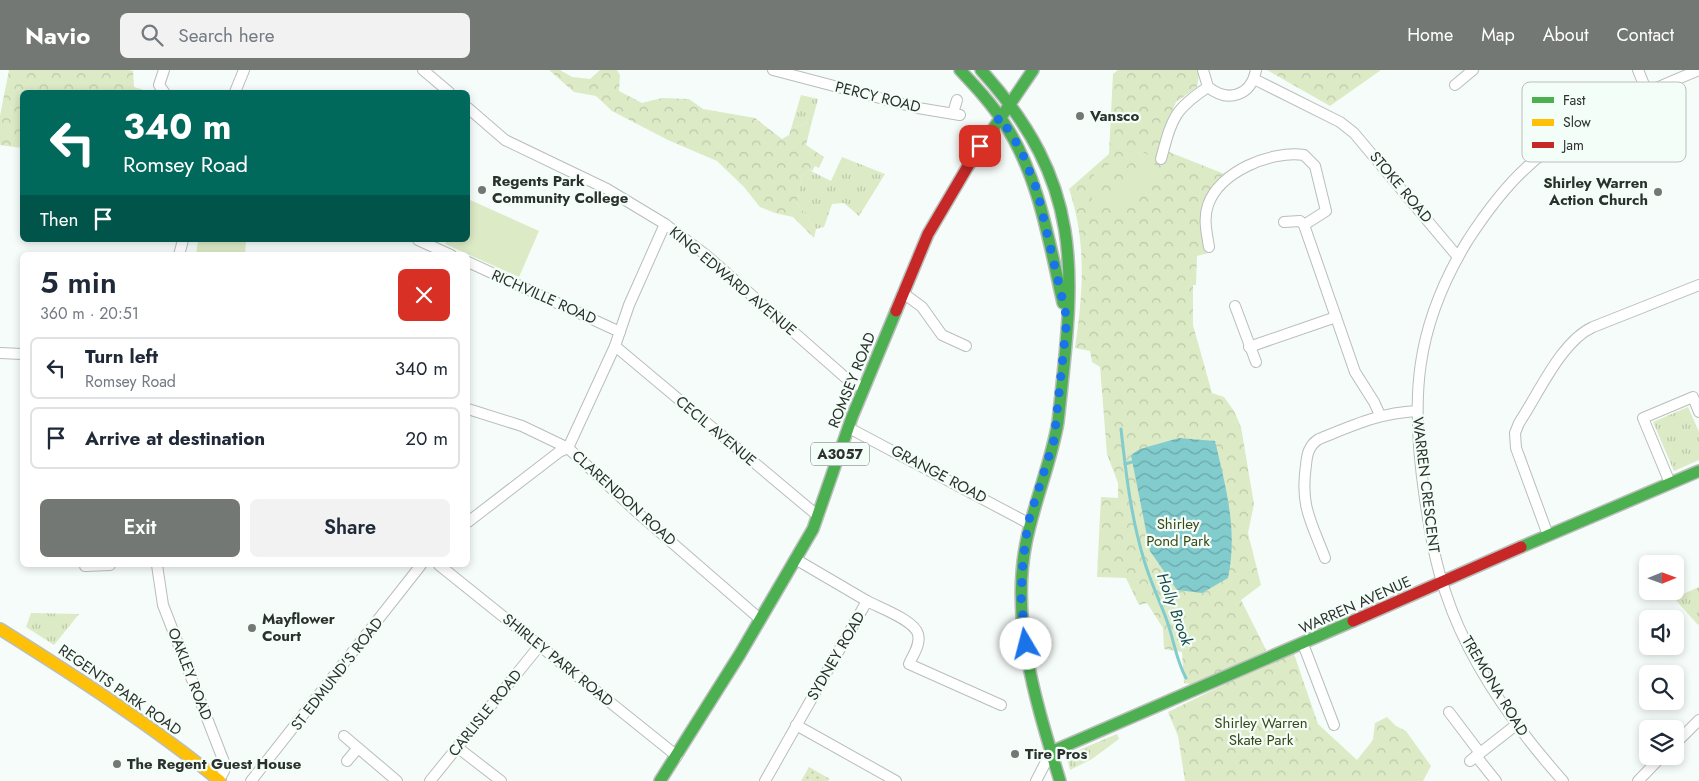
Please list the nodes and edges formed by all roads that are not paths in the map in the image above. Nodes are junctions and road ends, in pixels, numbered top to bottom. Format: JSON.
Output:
{"nodes":[{"id":1,"x":164,"y":70,"type":"edge"},
{"id":2,"x":244,"y":70,"type":"edge"},
{"id":3,"x":423,"y":70,"type":"edge"},
{"id":4,"x":773,"y":70,"type":"edge"},
{"id":5,"x":960,"y":70,"type":"edge"},
{"id":6,"x":982,"y":70,"type":"edge"},
{"id":7,"x":1033,"y":70,"type":"edge"},
{"id":8,"x":1203,"y":70,"type":"edge"},
{"id":9,"x":1473,"y":70,"type":"edge"},
{"id":10,"x":1638,"y":70,"type":"edge"},
{"id":11,"x":1699,"y":70,"type":"edge"},
{"id":12,"x":1255,"y":74,"type":"edge"},
{"id":13,"x":1643,"y":82,"type":"edge"},
{"id":14,"x":1671,"y":82,"type":"edge"},
{"id":15,"x":1455,"y":85,"type":"dead end"},
{"id":16,"x":1208,"y":86,"type":"junction"},
{"id":17,"x":163,"y":90,"type":"edge"},
{"id":18,"x":236,"y":90,"type":"edge"},
{"id":19,"x":447,"y":90,"type":"edge"},
{"id":20,"x":957,"y":100,"type":"dead end"},
{"id":21,"x":1010,"y":102,"type":"junction"},
{"id":22,"x":470,"y":110,"type":"edge"},
{"id":23,"x":1000,"y":117,"type":"junction"},
{"id":24,"x":1161,"y":159,"type":"dead end"},
{"id":25,"x":1534,"y":162,"type":"edge"},
{"id":26,"x":1284,"y":222,"type":"dead end"},
{"id":27,"x":665,"y":224,"type":"junction"},
{"id":28,"x":1304,"y":225,"type":"junction"},
{"id":29,"x":422,"y":242,"type":"edge"},
{"id":30,"x":1209,"y":247,"type":"dead end"},
{"id":31,"x":444,"y":252,"type":"edge"},
{"id":32,"x":1458,"y":257,"type":"junction"},
{"id":33,"x":470,"y":263,"type":"edge"},
{"id":34,"x":1699,"y":285,"type":"edge"},
{"id":35,"x":903,"y":294,"type":"junction"},
{"id":36,"x":1235,"y":306,"type":"dead end"},
{"id":37,"x":1336,"y":317,"type":"junction"},
{"id":38,"x":1067,"y":319,"type":"junction"},
{"id":39,"x":620,"y":332,"type":"junction"},
{"id":40,"x":614,"y":346,"type":"junction"},
{"id":41,"x":966,"y":346,"type":"dead end"},
{"id":42,"x":1249,"y":347,"type":"junction"},
{"id":43,"x":0,"y":353,"type":"edge"},
{"id":44,"x":20,"y":354,"type":"edge"},
{"id":45,"x":1256,"y":362,"type":"dead end"},
{"id":46,"x":864,"y":388,"type":"junction"},
{"id":47,"x":470,"y":409,"type":"edge"},
{"id":48,"x":1417,"y":411,"type":"junction"},
{"id":49,"x":1699,"y":412,"type":"edge"},
{"id":50,"x":1380,"y":415,"type":"junction"},
{"id":51,"x":849,"y":428,"type":"junction"},
{"id":52,"x":568,"y":448,"type":"junction"},
{"id":53,"x":1699,"y":471,"type":"edge"},
{"id":54,"x":1670,"y":483,"type":"junction"},
{"id":55,"x":818,"y":516,"type":"junction"},
{"id":56,"x":470,"y":520,"type":"edge"},
{"id":57,"x":1024,"y":520,"type":"junction"},
{"id":58,"x":1548,"y":535,"type":"junction"},
{"id":59,"x":1325,"y":558,"type":"dead end"},
{"id":60,"x":797,"y":560,"type":"junction"},
{"id":61,"x":157,"y":567,"type":"edge"},
{"id":62,"x":419,"y":567,"type":"edge"},
{"id":63,"x":442,"y":567,"type":"edge"},
{"id":64,"x":1442,"y":582,"type":"junction"},
{"id":65,"x":867,"y":601,"type":"junction"},
{"id":66,"x":760,"y":619,"type":"junction"},
{"id":67,"x":0,"y":629,"type":"edge"},
{"id":68,"x":1303,"y":644,"type":"junction"},
{"id":69,"x":540,"y":645,"type":"junction"},
{"id":70,"x":1001,"y":705,"type":"dead end"},
{"id":71,"x":1448,"y":712,"type":"dead end"},
{"id":72,"x":1699,"y":720,"type":"edge"},
{"id":73,"x":796,"y":725,"type":"junction"},
{"id":74,"x":1334,"y":725,"type":"dead end"},
{"id":75,"x":1516,"y":725,"type":"junction"},
{"id":76,"x":1684,"y":735,"type":"edge"},
{"id":77,"x":344,"y":736,"type":"dead end"},
{"id":78,"x":457,"y":747,"type":"junction"},
{"id":79,"x":358,"y":748,"type":"junction"},
{"id":80,"x":1051,"y":752,"type":"junction"},
{"id":81,"x":677,"y":756,"type":"junction"},
{"id":82,"x":1475,"y":757,"type":"junction"},
{"id":83,"x":347,"y":761,"type":"dead end"},
{"id":84,"x":1653,"y":765,"type":"edge"},
{"id":85,"x":220,"y":781,"type":"edge"},
{"id":86,"x":251,"y":781,"type":"edge"},
{"id":87,"x":397,"y":781,"type":"edge"},
{"id":88,"x":430,"y":781,"type":"edge"},
{"id":89,"x":501,"y":781,"type":"edge"},
{"id":90,"x":660,"y":781,"type":"edge"},
{"id":91,"x":765,"y":781,"type":"edge"},
{"id":92,"x":896,"y":781,"type":"edge"},
{"id":93,"x":1036,"y":781,"type":"edge"},
{"id":94,"x":1060,"y":781,"type":"edge"},
{"id":95,"x":1496,"y":781,"type":"edge"},
{"id":96,"x":1563,"y":781,"type":"edge"},
{"id":97,"x":1638,"y":781,"type":"edge"}],
"edges":[{"from":1,"to":17,"type":"street"},
{"from":2,"to":18,"type":"street"},
{"from":3,"to":19,"type":"street"},
{"from":4,"to":20,"type":"street","name":"PERCY ROAD"},
{"from":5,"to":23,"type":"main road"},
{"from":6,"to":21,"type":"main road"},
{"from":7,"to":21,"type":"main road","name":"ROMSEY ROAD","number":"A3057"},
{"from":8,"to":16,"type":"street"},
{"from":9,"to":15,"type":"street"},
{"from":10,"to":13,"type":"street"},
{"from":11,"to":14,"type":"street","name":"WARREN CRESCENT"},
{"from":12,"to":16,"type":"street"},
{"from":12,"to":32,"type":"street","name":"STOKE ROAD"},
{"from":16,"to":24,"type":"street"},
{"from":21,"to":23,"type":"main road","name":"ROMSEY ROAD","number":"A3057"},
{"from":21,"to":38,"type":"main road"},
{"from":22,"to":27,"type":"street","name":"KING EDWARD AVENUE"},
{"from":23,"to":35,"type":"main road","name":"ROMSEY ROAD","number":"A3057"},
{"from":23,"to":38,"type":"main road"},
{"from":25,"to":32,"type":"street","name":"WARREN CRESCENT"},
{"from":26,"to":28,"type":"street"},
{"from":27,"to":39,"type":"street"},
{"from":27,"to":46,"type":"street","name":"KING EDWARD AVENUE"},
{"from":28,"to":30,"type":"street"},
{"from":28,"to":37,"type":"street"},
{"from":29,"to":31,"type":"street"},
{"from":32,"to":48,"type":"street","name":"WARREN CRESCENT"},
{"from":33,"to":39,"type":"street","name":"RICHVILLE ROAD"},
{"from":34,"to":58,"type":"street"},
{"from":35,"to":41,"type":"street"},
{"from":35,"to":46,"type":"main road","name":"ROMSEY ROAD","number":"A3057"},
{"from":36,"to":42,"type":"street"},
{"from":37,"to":42,"type":"street"},
{"from":37,"to":50,"type":"street"},
{"from":38,"to":57,"type":"main road"},
{"from":39,"to":40,"type":"street"},
{"from":40,"to":52,"type":"street"},
{"from":40,"to":55,"type":"street","name":"CECIL AVENUE"},
{"from":42,"to":45,"type":"street"},
{"from":43,"to":44,"type":"street"},
{"from":46,"to":51,"type":"main road","name":"ROMSEY ROAD","number":"A3057"},
{"from":47,"to":52,"type":"street","name":"CLARENDON ROAD"},
{"from":48,"to":50,"type":"street"},
{"from":48,"to":64,"type":"street","name":"WARREN CRESCENT"},
{"from":49,"to":54,"type":"street"},
{"from":50,"to":59,"type":"street"},
{"from":51,"to":55,"type":"main road","name":"ROMSEY ROAD","number":"A3057"},
{"from":51,"to":57,"type":"street","name":"GRANGE ROAD"},
{"from":52,"to":56,"type":"street"},
{"from":52,"to":66,"type":"street","name":"CLARENDON ROAD"},
{"from":53,"to":54,"type":"main road","name":"WARREN AVENUE"},
{"from":54,"to":58,"type":"main road","name":"WARREN AVENUE"},
{"from":55,"to":60,"type":"main road","name":"ROMSEY ROAD","number":"A3057"},
{"from":57,"to":80,"type":"main road"},
{"from":58,"to":64,"type":"main road","name":"WARREN AVENUE"},
{"from":60,"to":65,"type":"street","name":"SYDNEY ROAD"},
{"from":60,"to":66,"type":"main road","name":"ROMSEY ROAD","number":"A3057"},
{"from":61,"to":85,"type":"street","name":"OAKLEY ROAD"},
{"from":62,"to":86,"type":"street","name":"ST EDMUND'S ROAD"},
{"from":63,"to":69,"type":"street","name":"SHIRLEY PARK ROAD"},
{"from":64,"to":68,"type":"main road","name":"WARREN AVENUE"},
{"from":64,"to":75,"type":"street","name":"TREMONA ROAD"},
{"from":65,"to":70,"type":"street"},
{"from":65,"to":73,"type":"street","name":"SYDNEY ROAD"},
{"from":66,"to":81,"type":"main road","name":"ROMSEY ROAD","number":"A3057"},
{"from":67,"to":85,"type":"main road","name":"REGENTS PARK ROAD"},
{"from":68,"to":74,"type":"street"},
{"from":68,"to":80,"type":"main road","name":"WARREN AVENUE"},
{"from":69,"to":78,"type":"street","name":"CARLISLE ROAD"},
{"from":69,"to":81,"type":"street","name":"SHIRLEY PARK ROAD"},
{"from":71,"to":82,"type":"street"},
{"from":72,"to":76,"type":"street"},
{"from":73,"to":91,"type":"street","name":"SYDNEY ROAD"},
{"from":73,"to":92,"type":"street"},
{"from":75,"to":82,"type":"street"},
{"from":75,"to":96,"type":"street","name":"TREMONA ROAD"},
{"from":77,"to":79,"type":"street"},
{"from":78,"to":88,"type":"street","name":"CARLISLE ROAD"},
{"from":78,"to":89,"type":"street"},
{"from":79,"to":83,"type":"street"},
{"from":79,"to":87,"type":"street"},
{"from":80,"to":93,"type":"street"},
{"from":80,"to":94,"type":"main road"},
{"from":81,"to":90,"type":"main road","name":"ROMSEY ROAD","number":"A3057"},
{"from":82,"to":95,"type":"street"},
{"from":84,"to":97,"type":"street"}]}
